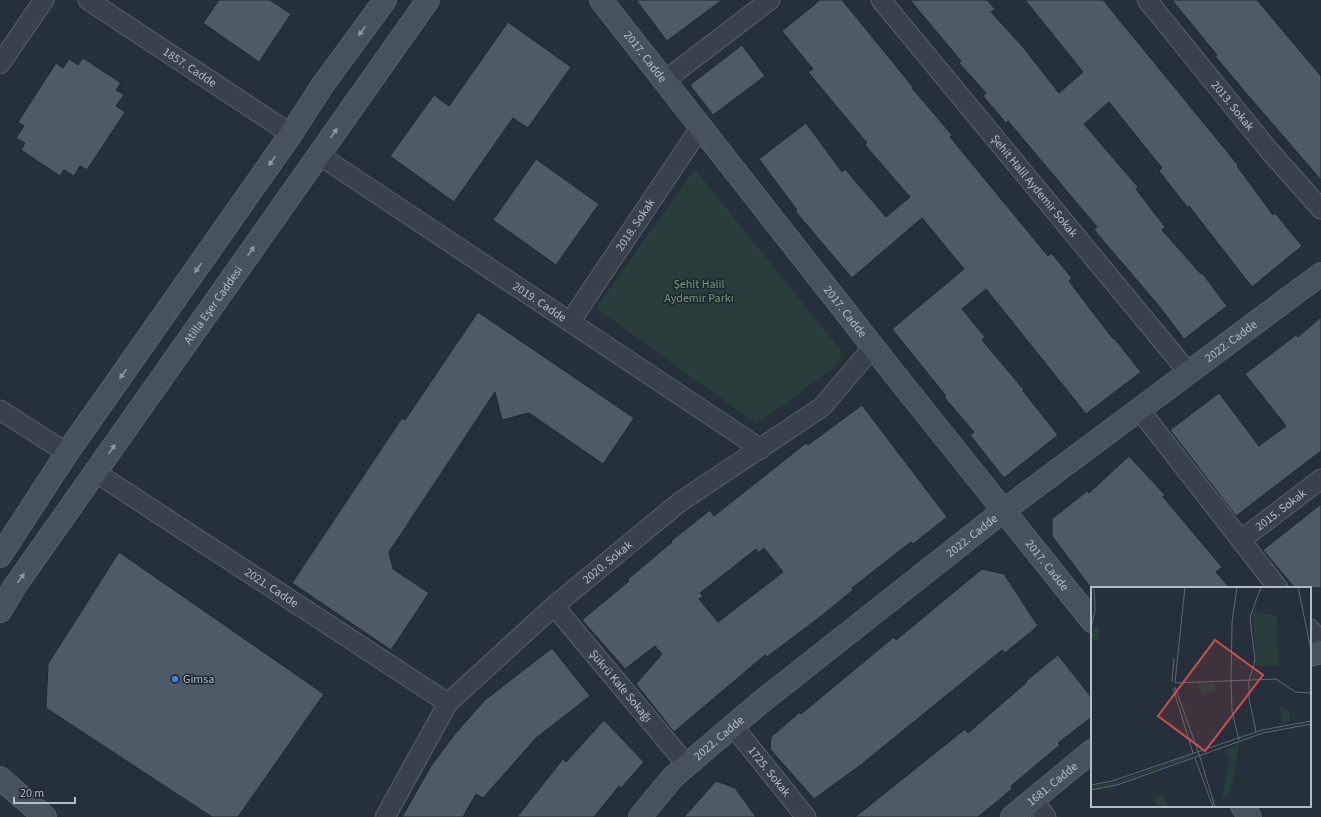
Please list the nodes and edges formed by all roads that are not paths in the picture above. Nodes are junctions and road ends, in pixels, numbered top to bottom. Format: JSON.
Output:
{"nodes":[{"id":1,"x":44,"y":0,"type":"edge"},
{"id":2,"x":88,"y":0,"type":"edge"},
{"id":3,"x":385,"y":0,"type":"edge"},
{"id":4,"x":428,"y":0,"type":"edge"},
{"id":5,"x":601,"y":0,"type":"edge"},
{"id":6,"x":770,"y":0,"type":"edge"},
{"id":7,"x":881,"y":0,"type":"edge"},
{"id":8,"x":1147,"y":0,"type":"edge"},
{"id":9,"x":0,"y":64,"type":"edge"},
{"id":10,"x":664,"y":81,"type":"junction"},
{"id":11,"x":700,"y":128,"type":"junction"},
{"id":12,"x":291,"y":134,"type":"junction"},
{"id":13,"x":319,"y":155,"type":"junction"},
{"id":14,"x":1321,"y":209,"type":"edge"},
{"id":15,"x":1321,"y":274,"type":"edge"},
{"id":16,"x":570,"y":322,"type":"junction"},
{"id":17,"x":873,"y":347,"type":"junction"},
{"id":18,"x":1188,"y":372,"type":"junction"},
{"id":19,"x":1139,"y":409,"type":"junction"},
{"id":20,"x":0,"y":410,"type":"edge"},
{"id":21,"x":761,"y":449,"type":"junction"},
{"id":22,"x":67,"y":453,"type":"junction"},
{"id":23,"x":95,"y":472,"type":"junction"},
{"id":24,"x":1321,"y":479,"type":"edge"},
{"id":25,"x":1003,"y":510,"type":"junction"},
{"id":26,"x":1241,"y":540,"type":"junction"},
{"id":27,"x":0,"y":556,"type":"edge"},
{"id":28,"x":1277,"y":587,"type":"edge"},
{"id":29,"x":554,"y":606,"type":"junction"},
{"id":30,"x":0,"y":611,"type":"edge"},
{"id":31,"x":1091,"y":620,"type":"edge"},
{"id":32,"x":1311,"y":630,"type":"edge"},
{"id":33,"x":1321,"y":643,"type":"edge"},
{"id":34,"x":1321,"y":652,"type":"edge"},
{"id":35,"x":1311,"y":655,"type":"edge"},
{"id":36,"x":448,"y":703,"type":"junction"},
{"id":37,"x":733,"y":726,"type":"junction"},
{"id":38,"x":1091,"y":752,"type":"edge"},
{"id":39,"x":687,"y":765,"type":"junction"},
{"id":40,"x":0,"y":778,"type":"edge"},
{"id":41,"x":1033,"y":800,"type":"junction"},
{"id":42,"x":1243,"y":807,"type":"edge"},
{"id":43,"x":45,"y":817,"type":"edge"},
{"id":44,"x":385,"y":817,"type":"edge"},
{"id":45,"x":640,"y":817,"type":"edge"},
{"id":46,"x":806,"y":817,"type":"edge"},
{"id":47,"x":1012,"y":817,"type":"edge"},
{"id":48,"x":1046,"y":817,"type":"edge"},
{"id":49,"x":1250,"y":817,"type":"edge"}],
"edges":[{"from":1,"to":9,"type":"street"},
{"from":2,"to":12,"type":"street","name":"1857. Cadde"},
{"from":3,"to":12,"type":"street","one_way":true},
{"from":13,"to":4,"type":"street","name":"Atilla Eşer Caddesi","one_way":true},
{"from":5,"to":10,"type":"street","name":"2017. Cadde"},
{"from":6,"to":10,"type":"street"},
{"from":7,"to":18,"type":"street","name":"Şehit Halil Aydemir Sokak"},
{"from":8,"to":14,"type":"street","name":"2013. Sokak"},
{"from":10,"to":11,"type":"street","name":"2017. Cadde"},
{"from":11,"to":16,"type":"street","name":"2018. Sokak"},
{"from":11,"to":17,"type":"street","name":"2017. Cadde"},
{"from":12,"to":22,"type":"street","one_way":true},
{"from":13,"to":16,"type":"street","name":"2019. Cadde"},
{"from":23,"to":13,"type":"street","name":"Atilla Eşer Caddesi","one_way":true},
{"from":15,"to":18,"type":"street","name":"2022. Cadde"},
{"from":16,"to":21,"type":"street","name":"2019. Cadde"},
{"from":17,"to":21,"type":"street","name":"2020. Sokak"},
{"from":17,"to":25,"type":"street","name":"2017. Cadde"},
{"from":18,"to":19,"type":"street","name":"2022. Cadde"},
{"from":19,"to":25,"type":"street","name":"2022. Cadde"},
{"from":19,"to":26,"type":"street"},
{"from":20,"to":22,"type":"street"},
{"from":21,"to":29,"type":"street","name":"2020. Sokak"},
{"from":22,"to":27,"type":"street"},
{"from":30,"to":23,"type":"street","name":"Atilla Eşer Caddesi","one_way":true},
{"from":23,"to":36,"type":"street","name":"2021. Cadde"},
{"from":24,"to":26,"type":"street","name":"2015. Sokak"},
{"from":25,"to":31,"type":"street","name":"2017. Cadde"},
{"from":25,"to":37,"type":"street","name":"2022. Cadde"},
{"from":26,"to":28,"type":"street"},
{"from":29,"to":36,"type":"street","name":"2020. Sokak"},
{"from":29,"to":39,"type":"street","name":"Şükrü Kale Sokağı"},
{"from":32,"to":33,"type":"street"},
{"from":34,"to":35,"type":"street"},
{"from":36,"to":44,"type":"street","name":"2020. Sokak"},
{"from":37,"to":39,"type":"street","name":"2022. Cadde"},
{"from":37,"to":46,"type":"street","name":"1725. Sokak"},
{"from":38,"to":41,"type":"street","name":"1681. Cadde"},
{"from":39,"to":45,"type":"street","name":"2022. Cadde"},
{"from":40,"to":43,"type":"street"},
{"from":41,"to":47,"type":"street","name":"1681. Cadde"},
{"from":41,"to":48,"type":"street"},
{"from":42,"to":49,"type":"street"}]}
